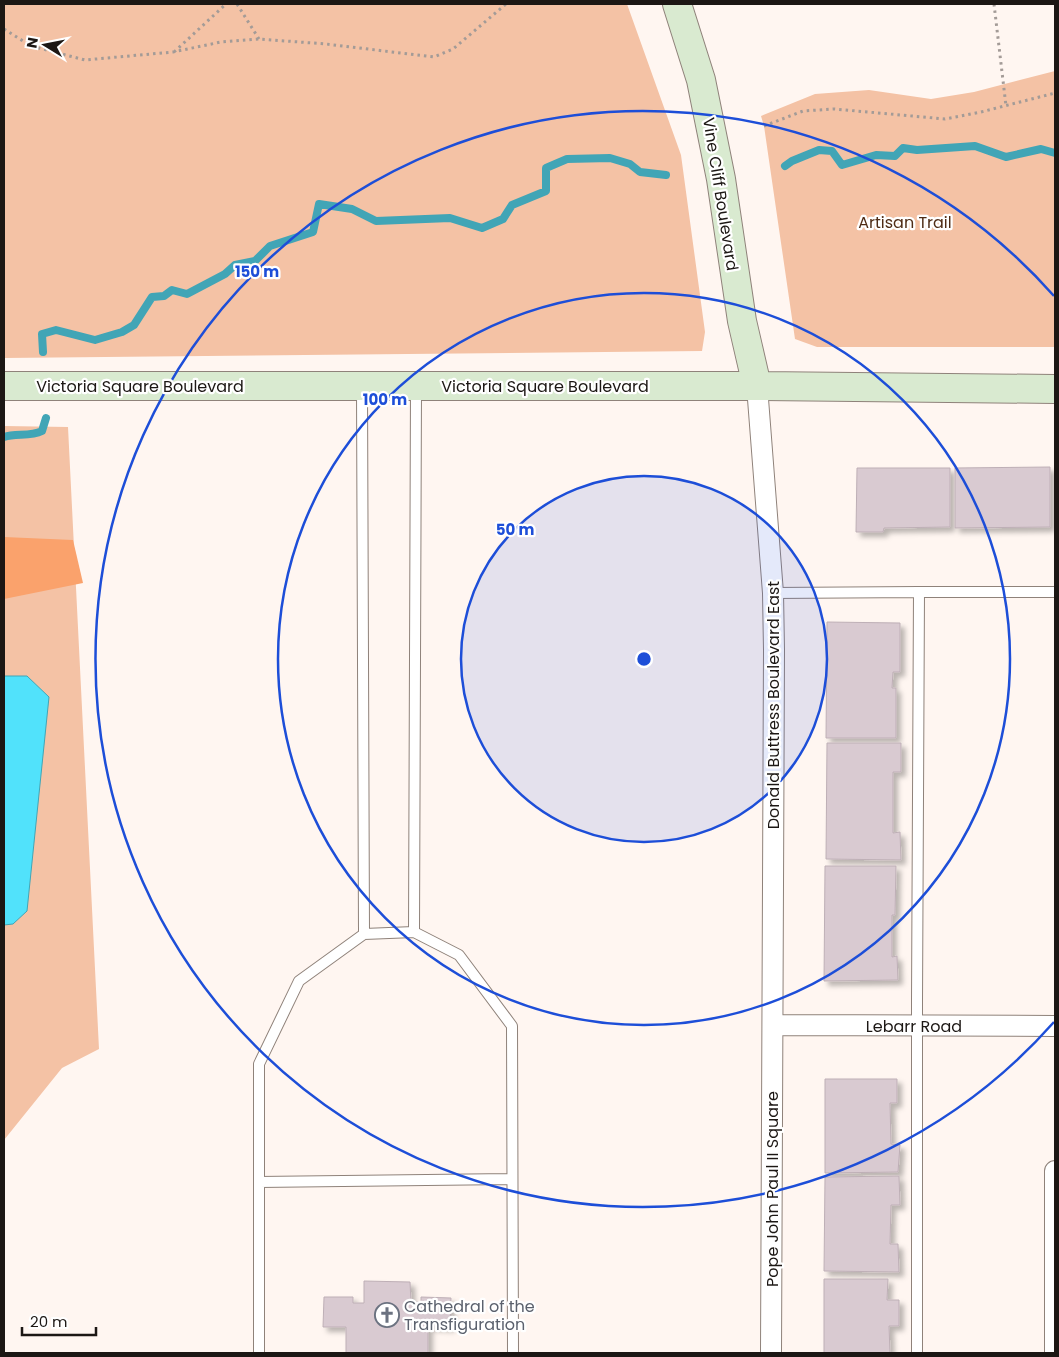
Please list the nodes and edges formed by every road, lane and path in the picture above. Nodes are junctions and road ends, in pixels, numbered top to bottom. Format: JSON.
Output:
{"nodes":[{"id":1,"x":226,"y":4,"type":"edge"},
{"id":2,"x":237,"y":4,"type":"edge"},
{"id":3,"x":506,"y":4,"type":"edge"},
{"id":4,"x":677,"y":4,"type":"edge"},
{"id":5,"x":994,"y":4,"type":"edge"},
{"id":6,"x":4,"y":30,"type":"edge"},
{"id":7,"x":259,"y":39,"type":"junction"},
{"id":8,"x":174,"y":52,"type":"junction"},
{"id":9,"x":1055,"y":93,"type":"edge"},
{"id":10,"x":1006,"y":106,"type":"junction"},
{"id":11,"x":764,"y":126,"type":"dead end"},
{"id":12,"x":4,"y":386,"type":"edge"},
{"id":13,"x":362,"y":386,"type":"junction"},
{"id":14,"x":416,"y":386,"type":"junction"},
{"id":15,"x":757,"y":386,"type":"junction"},
{"id":16,"x":1055,"y":389,"type":"edge"},
{"id":17,"x":773,"y":592,"type":"junction"},
{"id":18,"x":919,"y":592,"type":"junction"},
{"id":19,"x":1055,"y":592,"type":"edge"},
{"id":20,"x":414,"y":932,"type":"junction"},
{"id":21,"x":364,"y":934,"type":"junction"},
{"id":22,"x":772,"y":1025,"type":"junction"},
{"id":23,"x":917,"y":1026,"type":"junction"},
{"id":24,"x":1055,"y":1026,"type":"edge"},
{"id":25,"x":1055,"y":1171,"type":"edge"},
{"id":26,"x":1055,"y":1177,"type":"edge"},
{"id":27,"x":512,"y":1179,"type":"junction"},
{"id":28,"x":259,"y":1182,"type":"junction"},
{"id":29,"x":259,"y":1353,"type":"edge"},
{"id":30,"x":513,"y":1353,"type":"edge"},
{"id":31,"x":771,"y":1353,"type":"edge"},
{"id":32,"x":917,"y":1353,"type":"edge"},
{"id":33,"x":1055,"y":1353,"type":"edge"}],
"edges":[{"from":1,"to":8,"type":"path"},
{"from":2,"to":7,"type":"path"},
{"from":3,"to":7,"type":"path"},
{"from":4,"to":15,"type":"street","name":"Vine Cliff Boulevard"},
{"from":5,"to":10,"type":"path"},
{"from":6,"to":8,"type":"path"},
{"from":7,"to":8,"type":"path"},
{"from":9,"to":10,"type":"path"},
{"from":10,"to":11,"type":"path"},
{"from":12,"to":13,"type":"street","name":"Victoria Square Boulevard"},
{"from":13,"to":14,"type":"street","name":"Victoria Square Boulevard"},
{"from":13,"to":21,"type":"lane"},
{"from":14,"to":15,"type":"street","name":"Victoria Square Boulevard"},
{"from":14,"to":20,"type":"lane"},
{"from":15,"to":16,"type":"street","name":"Victoria Square Boulevard"},
{"from":15,"to":17,"type":"street","name":"Donald Buttress Boulevard East"},
{"from":17,"to":18,"type":"lane"},
{"from":17,"to":22,"type":"street","name":"Donald Buttress Boulevard East"},
{"from":18,"to":19,"type":"lane"},
{"from":18,"to":23,"type":"lane"},
{"from":20,"to":21,"type":"lane"},
{"from":20,"to":27,"type":"lane"},
{"from":21,"to":28,"type":"lane"},
{"from":22,"to":23,"type":"street","name":"Lebarr Road"},
{"from":22,"to":31,"type":"street","name":"Pope John Paul II Square"},
{"from":23,"to":24,"type":"street","name":"Lebarr Road"},
{"from":23,"to":32,"type":"lane"},
{"from":25,"to":26,"type":"street"},
{"from":26,"to":33,"type":"street"},
{"from":27,"to":28,"type":"lane"},
{"from":27,"to":30,"type":"lane"},
{"from":28,"to":29,"type":"lane"}]}
